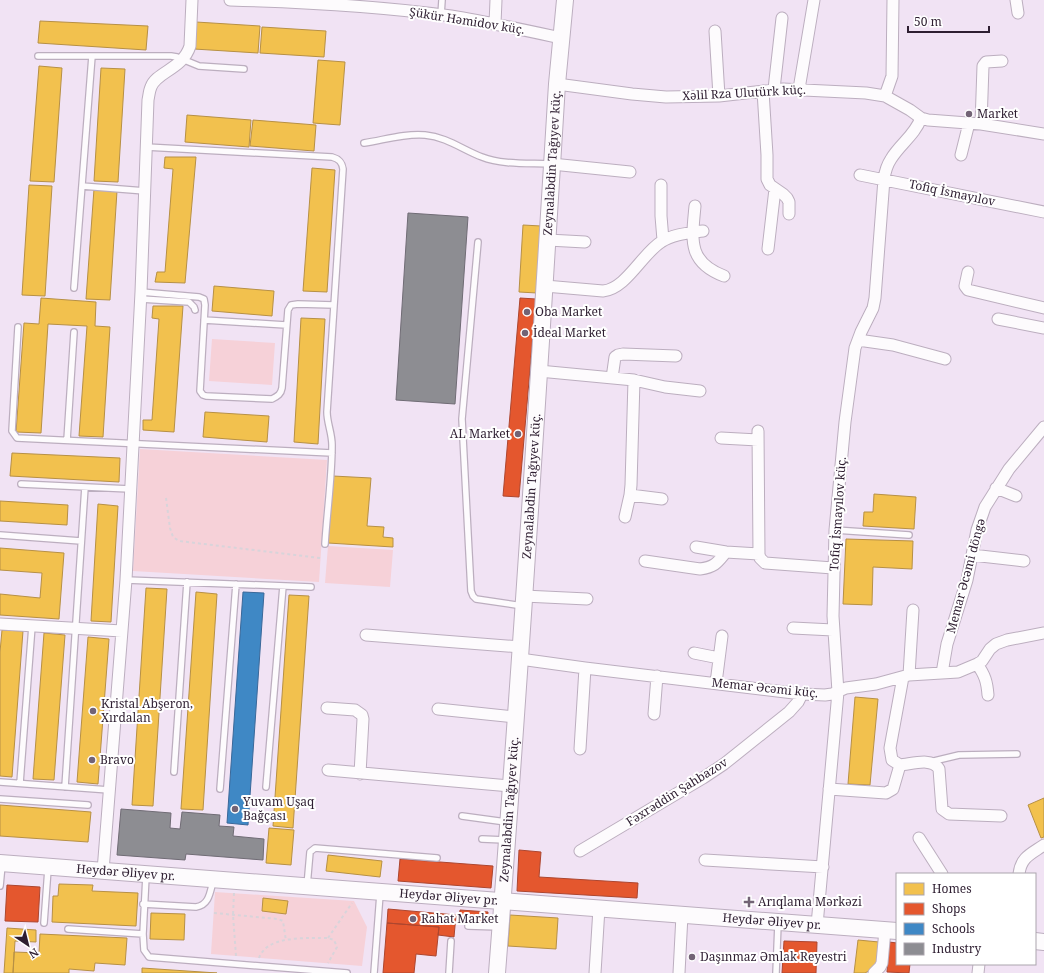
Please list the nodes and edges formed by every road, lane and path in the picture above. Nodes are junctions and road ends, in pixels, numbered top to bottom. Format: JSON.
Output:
{"nodes":[{"id":1,"x":192,"y":0,"type":"edge"},
{"id":2,"x":230,"y":0,"type":"edge"},
{"id":3,"x":442,"y":0,"type":"edge"},
{"id":4,"x":496,"y":0,"type":"edge"},
{"id":5,"x":565,"y":0,"type":"edge"},
{"id":6,"x":814,"y":0,"type":"edge"},
{"id":7,"x":893,"y":0,"type":"edge"},
{"id":8,"x":1016,"y":0,"type":"edge"},
{"id":9,"x":276,"y":1,"type":"edge"},
{"id":10,"x":354,"y":3,"type":"edge"},
{"id":11,"x":1018,"y":13,"type":"dead end"},
{"id":12,"x":441,"y":15,"type":"junction"},
{"id":13,"x":782,"y":18,"type":"dead end"},
{"id":14,"x":495,"y":24,"type":"junction"},
{"id":15,"x":715,"y":31,"type":"dead end"},
{"id":16,"x":561,"y":38,"type":"junction"},
{"id":17,"x":38,"y":56,"type":"dead end"},
{"id":18,"x":92,"y":56,"type":"junction"},
{"id":19,"x":183,"y":60,"type":"junction"},
{"id":20,"x":1002,"y":61,"type":"dead end"},
{"id":21,"x":244,"y":69,"type":"dead end"},
{"id":22,"x":557,"y":84,"type":"junction"},
{"id":23,"x":799,"y":89,"type":"junction"},
{"id":24,"x":769,"y":90,"type":"junction"},
{"id":25,"x":719,"y":96,"type":"junction"},
{"id":26,"x":885,"y":96,"type":"junction"},
{"id":27,"x":921,"y":118,"type":"junction"},
{"id":28,"x":969,"y":123,"type":"junction"},
{"id":29,"x":980,"y":124,"type":"junction"},
{"id":30,"x":1044,"y":134,"type":"edge"},
{"id":31,"x":364,"y":143,"type":"dead end"},
{"id":32,"x":146,"y":147,"type":"junction"},
{"id":33,"x":961,"y":155,"type":"dead end"},
{"id":34,"x":552,"y":164,"type":"junction"},
{"id":35,"x":630,"y":172,"type":"dead end"},
{"id":36,"x":860,"y":175,"type":"dead end"},
{"id":37,"x":884,"y":179,"type":"junction"},
{"id":38,"x":661,"y":185,"type":"dead end"},
{"id":39,"x":82,"y":186,"type":"junction"},
{"id":40,"x":775,"y":189,"type":"junction"},
{"id":41,"x":145,"y":191,"type":"junction"},
{"id":42,"x":695,"y":206,"type":"dead end"},
{"id":43,"x":1044,"y":212,"type":"edge"},
{"id":44,"x":789,"y":214,"type":"dead end"},
{"id":45,"x":698,"y":232,"type":"junction"},
{"id":46,"x":548,"y":240,"type":"junction"},
{"id":47,"x":663,"y":240,"type":"junction"},
{"id":48,"x":478,"y":242,"type":"dead end"},
{"id":49,"x":585,"y":242,"type":"dead end"},
{"id":50,"x":768,"y":249,"type":"dead end"},
{"id":51,"x":968,"y":272,"type":"dead end"},
{"id":52,"x":724,"y":276,"type":"dead end"},
{"id":53,"x":544,"y":286,"type":"junction"},
{"id":54,"x":74,"y":288,"type":"dead end"},
{"id":55,"x":141,"y":295,"type":"junction"},
{"id":56,"x":334,"y":305,"type":"junction"},
{"id":57,"x":1044,"y":308,"type":"edge"},
{"id":58,"x":194,"y":310,"type":"dead end"},
{"id":59,"x":998,"y":319,"type":"dead end"},
{"id":60,"x":204,"y":320,"type":"junction"},
{"id":61,"x":286,"y":325,"type":"junction"},
{"id":62,"x":18,"y":327,"type":"dead end"},
{"id":63,"x":1044,"y":328,"type":"edge"},
{"id":64,"x":74,"y":332,"type":"dead end"},
{"id":65,"x":858,"y":340,"type":"junction"},
{"id":66,"x":676,"y":356,"type":"dead end"},
{"id":67,"x":945,"y":359,"type":"dead end"},
{"id":68,"x":539,"y":371,"type":"junction"},
{"id":69,"x":612,"y":378,"type":"junction"},
{"id":70,"x":634,"y":380,"type":"junction"},
{"id":71,"x":700,"y":391,"type":"dead end"},
{"id":72,"x":1043,"y":430,"type":"edge"},
{"id":73,"x":721,"y":438,"type":"dead end"},
{"id":74,"x":67,"y":440,"type":"junction"},
{"id":75,"x":132,"y":444,"type":"junction"},
{"id":76,"x":332,"y":453,"type":"junction"},
{"id":77,"x":21,"y":484,"type":"dead end"},
{"id":78,"x":85,"y":487,"type":"junction"},
{"id":79,"x":996,"y":488,"type":"junction"},
{"id":80,"x":130,"y":489,"type":"junction"},
{"id":81,"x":630,"y":496,"type":"junction"},
{"id":82,"x":1016,"y":496,"type":"dead end"},
{"id":83,"x":166,"y":498,"type":"dead end"},
{"id":84,"x":662,"y":499,"type":"dead end"},
{"id":85,"x":625,"y":517,"type":"dead end"},
{"id":86,"x":835,"y":530,"type":"junction"},
{"id":87,"x":0,"y":534,"type":"edge"},
{"id":88,"x":909,"y":535,"type":"dead end"},
{"id":89,"x":81,"y":541,"type":"junction"},
{"id":90,"x":325,"y":544,"type":"dead end"},
{"id":91,"x":696,"y":547,"type":"dead end"},
{"id":92,"x":726,"y":552,"type":"junction"},
{"id":93,"x":759,"y":554,"type":"junction"},
{"id":94,"x":972,"y":556,"type":"junction"},
{"id":95,"x":320,"y":558,"type":"dead end"},
{"id":96,"x":645,"y":561,"type":"dead end"},
{"id":97,"x":1024,"y":561,"type":"dead end"},
{"id":98,"x":833,"y":568,"type":"junction"},
{"id":99,"x":126,"y":580,"type":"junction"},
{"id":100,"x":187,"y":582,"type":"junction"},
{"id":101,"x":236,"y":584,"type":"junction"},
{"id":102,"x":283,"y":586,"type":"junction"},
{"id":103,"x":312,"y":588,"type":"dead end"},
{"id":104,"x":587,"y":599,"type":"dead end"},
{"id":105,"x":523,"y":601,"type":"junction"},
{"id":106,"x":913,"y":610,"type":"dead end"},
{"id":107,"x":0,"y":624,"type":"edge"},
{"id":108,"x":32,"y":626,"type":"junction"},
{"id":109,"x":75,"y":628,"type":"junction"},
{"id":110,"x":793,"y":628,"type":"dead end"},
{"id":111,"x":833,"y":630,"type":"junction"},
{"id":112,"x":122,"y":631,"type":"junction"},
{"id":113,"x":1044,"y":633,"type":"edge"},
{"id":114,"x":366,"y":635,"type":"dead end"},
{"id":115,"x":722,"y":636,"type":"dead end"},
{"id":116,"x":520,"y":653,"type":"junction"},
{"id":117,"x":694,"y":653,"type":"dead end"},
{"id":118,"x":719,"y":658,"type":"junction"},
{"id":119,"x":977,"y":664,"type":"junction"},
{"id":120,"x":585,"y":668,"type":"junction"},
{"id":121,"x":942,"y":673,"type":"junction"},
{"id":122,"x":657,"y":676,"type":"junction"},
{"id":123,"x":906,"y":676,"type":"junction"},
{"id":124,"x":716,"y":683,"type":"junction"},
{"id":125,"x":838,"y":692,"type":"junction"},
{"id":126,"x":802,"y":694,"type":"junction"},
{"id":127,"x":988,"y":695,"type":"dead end"},
{"id":128,"x":327,"y":708,"type":"dead end"},
{"id":129,"x":438,"y":709,"type":"dead end"},
{"id":130,"x":654,"y":714,"type":"dead end"},
{"id":131,"x":515,"y":717,"type":"junction"},
{"id":132,"x":580,"y":749,"type":"dead end"},
{"id":133,"x":1017,"y":754,"type":"dead end"},
{"id":134,"x":930,"y":762,"type":"junction"},
{"id":135,"x":900,"y":765,"type":"junction"},
{"id":136,"x":328,"y":770,"type":"dead end"},
{"id":137,"x":174,"y":772,"type":"dead end"},
{"id":138,"x":360,"y":774,"type":"junction"},
{"id":139,"x":0,"y":782,"type":"edge"},
{"id":140,"x":20,"y":783,"type":"junction"},
{"id":141,"x":511,"y":786,"type":"junction"},
{"id":142,"x":65,"y":787,"type":"junction"},
{"id":143,"x":266,"y":787,"type":"dead end"},
{"id":144,"x":220,"y":789,"type":"dead end"},
{"id":145,"x":829,"y":789,"type":"junction"},
{"id":146,"x":109,"y":790,"type":"junction"},
{"id":147,"x":0,"y":799,"type":"edge"},
{"id":148,"x":88,"y":805,"type":"dead end"},
{"id":149,"x":462,"y":816,"type":"dead end"},
{"id":150,"x":1001,"y":816,"type":"dead end"},
{"id":151,"x":509,"y":822,"type":"junction"},
{"id":152,"x":919,"y":838,"type":"dead end"},
{"id":153,"x":482,"y":839,"type":"dead end"},
{"id":154,"x":507,"y":841,"type":"junction"},
{"id":155,"x":1044,"y":845,"type":"edge"},
{"id":156,"x":580,"y":851,"type":"dead end"},
{"id":157,"x":437,"y":858,"type":"dead end"},
{"id":158,"x":705,"y":860,"type":"dead end"},
{"id":159,"x":1,"y":863,"type":"edge"},
{"id":160,"x":48,"y":867,"type":"junction"},
{"id":161,"x":823,"y":867,"type":"junction"},
{"id":162,"x":102,"y":871,"type":"junction"},
{"id":163,"x":941,"y":873,"type":"edge"},
{"id":164,"x":1019,"y":873,"type":"edge"},
{"id":165,"x":146,"y":874,"type":"junction"},
{"id":166,"x":213,"y":879,"type":"junction"},
{"id":167,"x":0,"y":886,"type":"edge"},
{"id":168,"x":307,"y":886,"type":"junction"},
{"id":169,"x":381,"y":892,"type":"junction"},
{"id":170,"x":234,"y":893,"type":"dead end"},
{"id":171,"x":354,"y":901,"type":"dead end"},
{"id":172,"x":503,"y":901,"type":"junction"},
{"id":173,"x":143,"y":904,"type":"junction"},
{"id":174,"x":599,"y":908,"type":"junction"},
{"id":175,"x":214,"y":913,"type":"dead end"},
{"id":176,"x":233,"y":915,"type":"junction"},
{"id":177,"x":682,"y":915,"type":"junction"},
{"id":178,"x":778,"y":922,"type":"junction"},
{"id":179,"x":44,"y":923,"type":"dead end"},
{"id":180,"x":817,"y":925,"type":"junction"},
{"id":181,"x":468,"y":926,"type":"dead end"},
{"id":182,"x":500,"y":927,"type":"junction"},
{"id":183,"x":68,"y":929,"type":"dead end"},
{"id":184,"x":891,"y":930,"type":"edge"},
{"id":185,"x":143,"y":934,"type":"junction"},
{"id":186,"x":328,"y":938,"type":"junction"},
{"id":187,"x":286,"y":941,"type":"junction"},
{"id":188,"x":451,"y":941,"type":"dead end"},
{"id":189,"x":236,"y":956,"type":"dead end"},
{"id":190,"x":259,"y":958,"type":"dead end"},
{"id":191,"x":328,"y":963,"type":"dead end"},
{"id":192,"x":347,"y":973,"type":"edge"},
{"id":193,"x":374,"y":973,"type":"edge"},
{"id":194,"x":449,"y":973,"type":"edge"},
{"id":195,"x":497,"y":973,"type":"edge"},
{"id":196,"x":596,"y":973,"type":"edge"},
{"id":197,"x":679,"y":973,"type":"edge"},
{"id":198,"x":776,"y":973,"type":"edge"},
{"id":199,"x":874,"y":973,"type":"edge"}],
"edges":[{"from":1,"to":19,"type":"street"},
{"from":2,"to":9,"type":"street","name":"Şükür Həmidov küç."},
{"from":3,"to":12,"type":"lane"},
{"from":4,"to":14,"type":"street"},
{"from":5,"to":16,"type":"street","name":"Zeynalabdin Tağıyev küç."},
{"from":6,"to":23,"type":"street"},
{"from":7,"to":26,"type":"street"},
{"from":8,"to":11,"type":"street"},
{"from":9,"to":10,"type":"street","name":"Şükür Həmidov küç."},
{"from":10,"to":12,"type":"street","name":"Şükür Həmidov küç."},
{"from":12,"to":14,"type":"street","name":"Şükür Həmidov küç."},
{"from":13,"to":24,"type":"street"},
{"from":14,"to":16,"type":"street","name":"Şükür Həmidov küç."},
{"from":15,"to":25,"type":"street"},
{"from":16,"to":22,"type":"street","name":"Zeynalabdin Tağıyev küç."},
{"from":17,"to":18,"type":"lane"},
{"from":18,"to":19,"type":"lane"},
{"from":18,"to":39,"type":"lane"},
{"from":19,"to":21,"type":"lane"},
{"from":19,"to":32,"type":"street"},
{"from":20,"to":29,"type":"street"},
{"from":22,"to":25,"type":"street","name":"Xəlil Rza Ulutürk küç."},
{"from":22,"to":34,"type":"street","name":"Zeynalabdin Tağıyev küç."},
{"from":23,"to":24,"type":"street","name":"Xəlil Rza Ulutürk küç."},
{"from":23,"to":26,"type":"street","name":"Xəlil Rza Ulutürk küç."},
{"from":24,"to":25,"type":"street","name":"Xəlil Rza Ulutürk küç."},
{"from":24,"to":40,"type":"street"},
{"from":26,"to":27,"type":"street","name":"Xəlil Rza Ulutürk küç."},
{"from":27,"to":28,"type":"street","name":"Xəlil Rza Ulutürk küç."},
{"from":27,"to":37,"type":"street","name":"Tofiq İsmayılov küç."},
{"from":28,"to":29,"type":"street","name":"Xəlil Rza Ulutürk küç."},
{"from":28,"to":33,"type":"street"},
{"from":29,"to":30,"type":"street","name":"Xəlil Rza Ulutürk küç."},
{"from":31,"to":34,"type":"lane"},
{"from":32,"to":41,"type":"street"},
{"from":32,"to":56,"type":"lane"},
{"from":34,"to":35,"type":"street"},
{"from":34,"to":46,"type":"street","name":"Zeynalabdin Tağıyev küç."},
{"from":36,"to":37,"type":"street","name":"Tofiq İsmayılov"},
{"from":37,"to":43,"type":"street","name":"Tofiq İsmayılov"},
{"from":37,"to":65,"type":"street","name":"Tofiq İsmayılov küç."},
{"from":38,"to":47,"type":"street"},
{"from":39,"to":41,"type":"lane"},
{"from":39,"to":54,"type":"lane"},
{"from":40,"to":44,"type":"street"},
{"from":40,"to":50,"type":"street"},
{"from":41,"to":55,"type":"street"},
{"from":42,"to":45,"type":"street"},
{"from":45,"to":47,"type":"street"},
{"from":45,"to":52,"type":"street"},
{"from":46,"to":49,"type":"street"},
{"from":46,"to":53,"type":"street","name":"Zeynalabdin Tağıyev küç."},
{"from":47,"to":53,"type":"street"},
{"from":48,"to":105,"type":"lane"},
{"from":51,"to":57,"type":"street"},
{"from":53,"to":68,"type":"street","name":"Zeynalabdin Tağıyev küç."},
{"from":55,"to":58,"type":"lane"},
{"from":55,"to":60,"type":"lane"},
{"from":55,"to":75,"type":"street"},
{"from":56,"to":61,"type":"lane"},
{"from":56,"to":76,"type":"lane"},
{"from":59,"to":63,"type":"street"},
{"from":60,"to":61,"type":"lane"},
{"from":60,"to":61,"type":"lane"},
{"from":62,"to":74,"type":"lane"},
{"from":64,"to":74,"type":"lane"},
{"from":65,"to":67,"type":"street"},
{"from":65,"to":86,"type":"street","name":"Tofiq İsmayılov küç."},
{"from":66,"to":69,"type":"street"},
{"from":68,"to":69,"type":"street"},
{"from":68,"to":105,"type":"street","name":"Zeynalabdin Tağıyev küç."},
{"from":69,"to":70,"type":"street"},
{"from":70,"to":71,"type":"street"},
{"from":70,"to":81,"type":"street"},
{"from":72,"to":79,"type":"street","name":"Memar Əcəmi döngə"},
{"from":73,"to":93,"type":"street"},
{"from":74,"to":75,"type":"lane"},
{"from":75,"to":76,"type":"lane"},
{"from":75,"to":80,"type":"street"},
{"from":76,"to":90,"type":"lane"},
{"from":77,"to":78,"type":"lane"},
{"from":78,"to":80,"type":"lane"},
{"from":78,"to":89,"type":"lane"},
{"from":79,"to":82,"type":"street"},
{"from":79,"to":94,"type":"street","name":"Memar Əcəmi döngə"},
{"from":80,"to":99,"type":"street"},
{"from":81,"to":84,"type":"street"},
{"from":81,"to":85,"type":"street"},
{"from":83,"to":95,"type":"path"},
{"from":86,"to":88,"type":"lane"},
{"from":86,"to":98,"type":"street","name":"Tofiq İsmayılov küç."},
{"from":87,"to":89,"type":"lane"},
{"from":89,"to":109,"type":"lane"},
{"from":91,"to":92,"type":"street"},
{"from":92,"to":93,"type":"street"},
{"from":92,"to":96,"type":"street"},
{"from":93,"to":98,"type":"street"},
{"from":94,"to":97,"type":"street"},
{"from":94,"to":121,"type":"street","name":"Memar Əcəmi döngə"},
{"from":98,"to":111,"type":"street","name":"Tofiq İsmayılov küç."},
{"from":99,"to":100,"type":"lane"},
{"from":99,"to":112,"type":"street"},
{"from":100,"to":101,"type":"lane"},
{"from":100,"to":137,"type":"lane"},
{"from":101,"to":102,"type":"lane"},
{"from":101,"to":144,"type":"lane"},
{"from":102,"to":103,"type":"lane"},
{"from":102,"to":143,"type":"lane"},
{"from":104,"to":105,"type":"street"},
{"from":105,"to":116,"type":"street","name":"Zeynalabdin Tağıyev küç."},
{"from":106,"to":123,"type":"street"},
{"from":107,"to":108,"type":"street"},
{"from":108,"to":109,"type":"street"},
{"from":108,"to":140,"type":"lane"},
{"from":109,"to":112,"type":"street"},
{"from":109,"to":142,"type":"lane"},
{"from":110,"to":111,"type":"street"},
{"from":111,"to":125,"type":"street","name":"Tofiq İsmayılov küç."},
{"from":112,"to":146,"type":"street"},
{"from":113,"to":119,"type":"street","name":"Memar Əcəmi küç."},
{"from":114,"to":116,"type":"street","name":"Memar Əcəmi küç."},
{"from":115,"to":118,"type":"street"},
{"from":116,"to":120,"type":"street","name":"Memar Əcəmi küç."},
{"from":116,"to":131,"type":"street","name":"Zeynalabdin Tağıyev küç."},
{"from":117,"to":118,"type":"street"},
{"from":118,"to":124,"type":"street"},
{"from":119,"to":121,"type":"street","name":"Memar Əcəmi küç."},
{"from":119,"to":127,"type":"street"},
{"from":120,"to":122,"type":"street","name":"Memar Əcəmi küç."},
{"from":120,"to":132,"type":"street"},
{"from":121,"to":123,"type":"street","name":"Memar Əcəmi küç."},
{"from":122,"to":124,"type":"street","name":"Memar Əcəmi küç."},
{"from":122,"to":130,"type":"street"},
{"from":123,"to":125,"type":"street","name":"Memar Əcəmi küç."},
{"from":123,"to":135,"type":"street"},
{"from":124,"to":126,"type":"street","name":"Memar Əcəmi küç."},
{"from":125,"to":126,"type":"street","name":"Memar Əcəmi küç."},
{"from":125,"to":145,"type":"street","name":"Tofiq İsmayılov küç."},
{"from":126,"to":156,"type":"street","name":"Fəxrəddin Şahbazov"},
{"from":128,"to":138,"type":"street"},
{"from":129,"to":131,"type":"street"},
{"from":131,"to":141,"type":"street","name":"Zeynalabdin Tağıyev küç."},
{"from":133,"to":134,"type":"lane"},
{"from":134,"to":135,"type":"street"},
{"from":134,"to":150,"type":"street"},
{"from":135,"to":145,"type":"street"},
{"from":136,"to":138,"type":"street"},
{"from":138,"to":141,"type":"street"},
{"from":139,"to":140,"type":"lane"},
{"from":140,"to":142,"type":"lane"},
{"from":141,"to":151,"type":"street","name":"Zeynalabdin Tağıyev küç."},
{"from":142,"to":146,"type":"lane"},
{"from":145,"to":161,"type":"street","name":"Tofiq İsmayılov küç."},
{"from":146,"to":162,"type":"street"},
{"from":147,"to":148,"type":"lane"},
{"from":149,"to":151,"type":"lane"},
{"from":151,"to":154,"type":"street","name":"Zeynalabdin Tağıyev küç."},
{"from":152,"to":163,"type":"street"},
{"from":153,"to":154,"type":"lane"},
{"from":154,"to":172,"type":"street","name":"Zeynalabdin Tağıyev küç."},
{"from":155,"to":164,"type":"street"},
{"from":157,"to":168,"type":"lane"},
{"from":158,"to":161,"type":"street"},
{"from":159,"to":160,"type":"street","name":"Heydər Əliyev pr."},
{"from":159,"to":167,"type":"lane"},
{"from":160,"to":162,"type":"street","name":"Heydər Əliyev pr."},
{"from":160,"to":179,"type":"lane"},
{"from":161,"to":180,"type":"street","name":"Tofiq İsmayılov küç."},
{"from":162,"to":165,"type":"street","name":"Heydər Əliyev pr."},
{"from":165,"to":166,"type":"street","name":"Heydər Əliyev pr."},
{"from":165,"to":173,"type":"lane"},
{"from":166,"to":168,"type":"street","name":"Heydər Əliyev pr."},
{"from":166,"to":173,"type":"lane"},
{"from":168,"to":169,"type":"street","name":"Heydər Əliyev pr."},
{"from":169,"to":172,"type":"street","name":"Heydər Əliyev pr."},
{"from":169,"to":193,"type":"lane"},
{"from":170,"to":176,"type":"path"},
{"from":171,"to":186,"type":"path"},
{"from":172,"to":174,"type":"street","name":"Heydər Əliyev pr."},
{"from":172,"to":182,"type":"street","name":"Zeynalabdin Tağıyev küç."},
{"from":173,"to":185,"type":"lane"},
{"from":174,"to":177,"type":"street","name":"Heydər Əliyev pr."},
{"from":174,"to":196,"type":"street"},
{"from":175,"to":176,"type":"path"},
{"from":176,"to":187,"type":"path"},
{"from":176,"to":189,"type":"path"},
{"from":177,"to":178,"type":"street","name":"Heydər Əliyev pr."},
{"from":177,"to":197,"type":"street"},
{"from":178,"to":180,"type":"street","name":"Heydər Əliyev pr."},
{"from":178,"to":198,"type":"lane"},
{"from":180,"to":184,"type":"street","name":"Heydər Əliyev pr."},
{"from":181,"to":182,"type":"lane"},
{"from":182,"to":195,"type":"street","name":"Zeynalabdin Tağıyev küç."},
{"from":183,"to":185,"type":"lane"},
{"from":184,"to":199,"type":"street"},
{"from":185,"to":192,"type":"lane"},
{"from":186,"to":187,"type":"path"},
{"from":186,"to":191,"type":"path"},
{"from":187,"to":190,"type":"path"},
{"from":188,"to":194,"type":"lane"}]}
